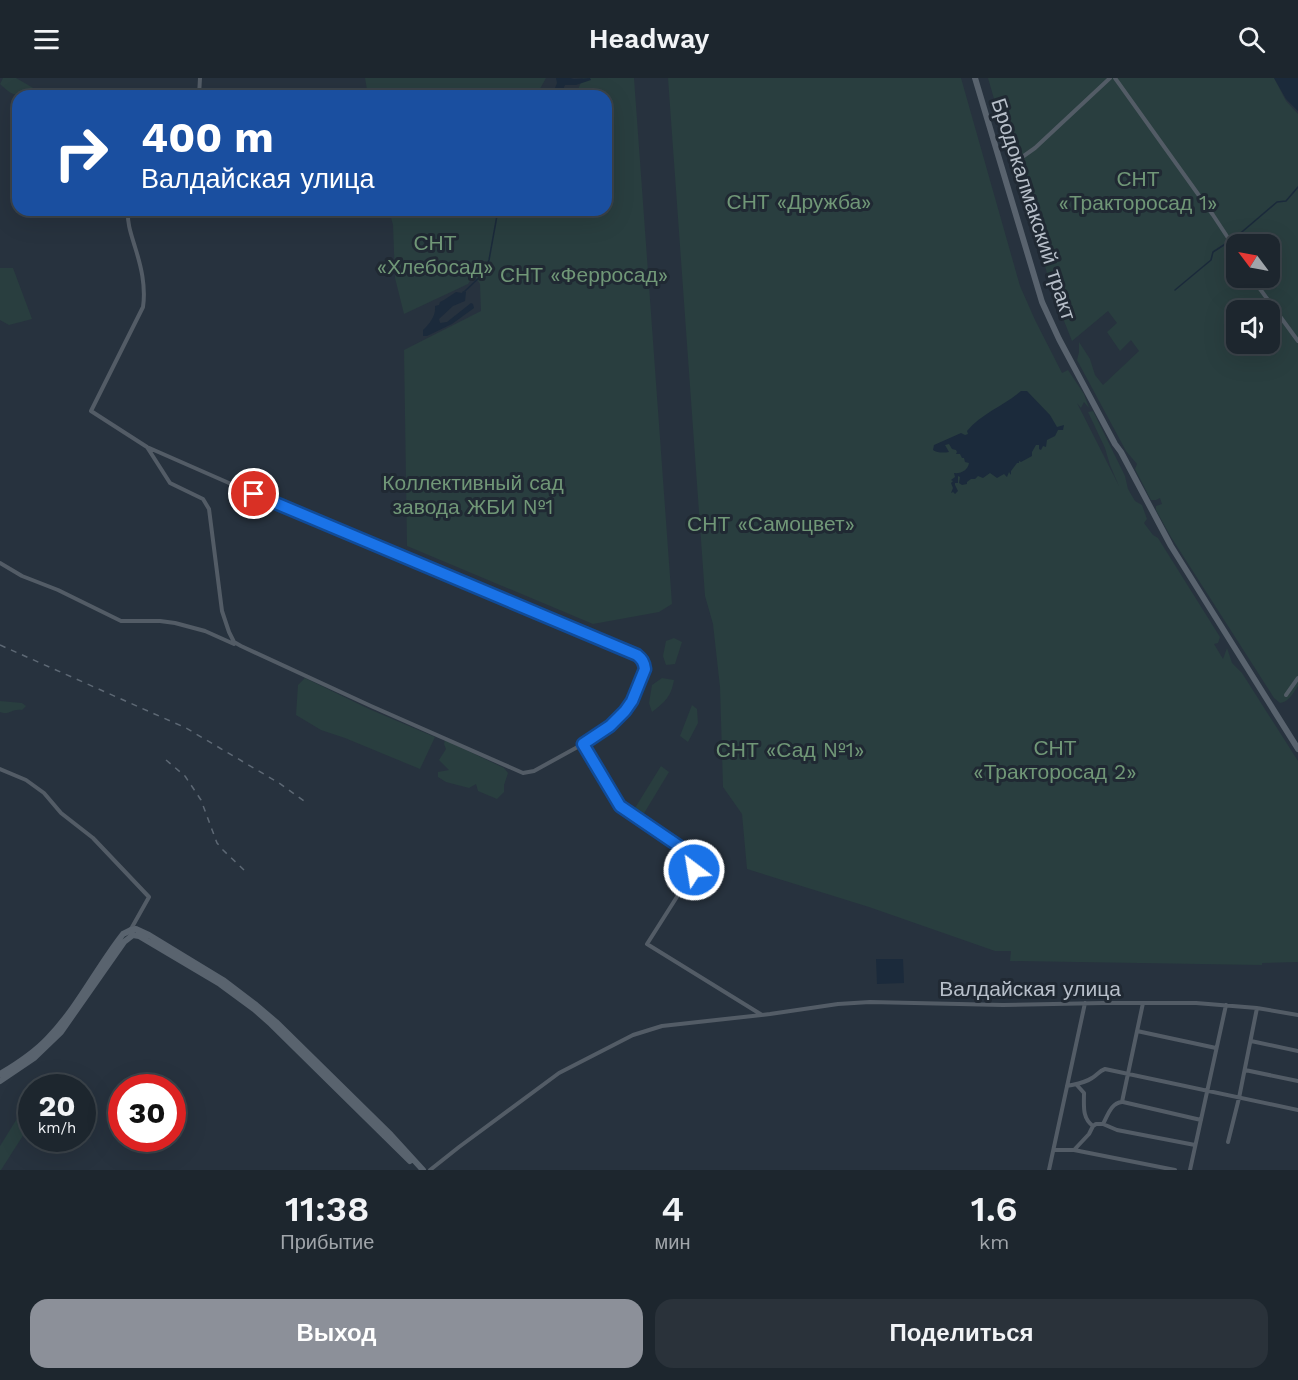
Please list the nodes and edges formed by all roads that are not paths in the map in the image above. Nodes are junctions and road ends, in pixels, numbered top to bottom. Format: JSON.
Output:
{"nodes":[{"id":1,"x":975,"y":78,"type":"edge"},
{"id":2,"x":1112,"y":78,"type":"edge"},
{"id":3,"x":1018,"y":160,"type":"dead end"},
{"id":4,"x":127,"y":216,"type":"edge"},
{"id":5,"x":1226,"y":236,"type":"edge"},
{"id":6,"x":1259,"y":288,"type":"edge"},
{"id":7,"x":1298,"y":341,"type":"edge"},
{"id":8,"x":147,"y":447,"type":"junction"},
{"id":9,"x":0,"y":563,"type":"edge"},
{"id":10,"x":241,"y":646,"type":"junction"},
{"id":11,"x":1298,"y":678,"type":"edge"},
{"id":12,"x":1286,"y":695,"type":"dead end"},
{"id":13,"x":583,"y":744,"type":"junction"},
{"id":14,"x":1297,"y":750,"type":"edge"},
{"id":15,"x":0,"y":769,"type":"edge"},
{"id":16,"x":132,"y":932,"type":"junction"},
{"id":17,"x":1085,"y":1003,"type":"junction"},
{"id":18,"x":1143,"y":1003,"type":"junction"},
{"id":19,"x":1226,"y":1005,"type":"junction"},
{"id":20,"x":1257,"y":1008,"type":"junction"},
{"id":21,"x":762,"y":1015,"type":"junction"},
{"id":22,"x":1298,"y":1015,"type":"edge"},
{"id":23,"x":1137,"y":1031,"type":"junction"},
{"id":24,"x":1251,"y":1041,"type":"junction"},
{"id":25,"x":1216,"y":1048,"type":"junction"},
{"id":26,"x":1298,"y":1051,"type":"edge"},
{"id":27,"x":1245,"y":1070,"type":"junction"},
{"id":28,"x":0,"y":1074,"type":"edge"},
{"id":29,"x":1128,"y":1074,"type":"junction"},
{"id":30,"x":0,"y":1080,"type":"edge"},
{"id":31,"x":1298,"y":1080,"type":"edge"},
{"id":32,"x":1076,"y":1084,"type":"junction"},
{"id":33,"x":1067,"y":1086,"type":"junction"},
{"id":34,"x":1207,"y":1091,"type":"junction"},
{"id":35,"x":1239,"y":1098,"type":"junction"},
{"id":36,"x":1122,"y":1102,"type":"junction"},
{"id":37,"x":1298,"y":1110,"type":"edge"},
{"id":38,"x":1201,"y":1120,"type":"junction"},
{"id":39,"x":1103,"y":1124,"type":"junction"},
{"id":40,"x":1093,"y":1126,"type":"junction"},
{"id":41,"x":1228,"y":1142,"type":"dead end"},
{"id":42,"x":1195,"y":1145,"type":"junction"},
{"id":43,"x":1054,"y":1150,"type":"junction"},
{"id":44,"x":1074,"y":1150,"type":"junction"},
{"id":45,"x":422,"y":1170,"type":"edge"},
{"id":46,"x":430,"y":1170,"type":"edge"},
{"id":47,"x":1049,"y":1170,"type":"edge"},
{"id":48,"x":1175,"y":1170,"type":"edge"},
{"id":49,"x":1190,"y":1170,"type":"edge"}],
"edges":[{"from":1,"to":14,"type":"main road","name":"Бродокалмакский тракт"},
{"from":2,"to":3,"type":"street"},
{"from":2,"to":5,"type":"street"},
{"from":4,"to":8,"type":"street"},
{"from":6,"to":7,"type":"street"},
{"from":8,"to":10,"type":"street"},
{"from":8,"to":13,"type":"street"},
{"from":9,"to":10,"type":"street"},
{"from":10,"to":13,"type":"street"},
{"from":11,"to":12,"type":"street"},
{"from":13,"to":21,"type":"street"},
{"from":15,"to":16,"type":"street"},
{"from":16,"to":28,"type":"main road"},
{"from":16,"to":30,"type":"main road"},
{"from":16,"to":45,"type":"main road"},
{"from":17,"to":18,"type":"street","name":"Валдайская улица"},
{"from":17,"to":21,"type":"street","name":"Валдайская улица"},
{"from":17,"to":33,"type":"street"},
{"from":18,"to":19,"type":"street","name":"Валдайская улица"},
{"from":18,"to":23,"type":"street"},
{"from":19,"to":20,"type":"street","name":"Валдайская улица"},
{"from":19,"to":25,"type":"street"},
{"from":20,"to":22,"type":"street","name":"Валдайская улица"},
{"from":20,"to":24,"type":"street"},
{"from":21,"to":46,"type":"street","name":"Валдайская улица"},
{"from":23,"to":25,"type":"street"},
{"from":23,"to":29,"type":"street"},
{"from":24,"to":26,"type":"street"},
{"from":24,"to":27,"type":"street"},
{"from":25,"to":34,"type":"street"},
{"from":27,"to":31,"type":"street"},
{"from":27,"to":35,"type":"street"},
{"from":29,"to":32,"type":"street"},
{"from":29,"to":34,"type":"street"},
{"from":29,"to":36,"type":"street"},
{"from":32,"to":33,"type":"street"},
{"from":32,"to":40,"type":"street"},
{"from":33,"to":43,"type":"street"},
{"from":34,"to":35,"type":"street"},
{"from":34,"to":38,"type":"street"},
{"from":35,"to":37,"type":"street"},
{"from":35,"to":41,"type":"street"},
{"from":36,"to":38,"type":"street"},
{"from":36,"to":39,"type":"street"},
{"from":38,"to":42,"type":"street"},
{"from":39,"to":40,"type":"street"},
{"from":39,"to":42,"type":"street"},
{"from":40,"to":44,"type":"street"},
{"from":42,"to":49,"type":"street"},
{"from":43,"to":44,"type":"street"},
{"from":43,"to":47,"type":"street"},
{"from":44,"to":48,"type":"street"}]}
